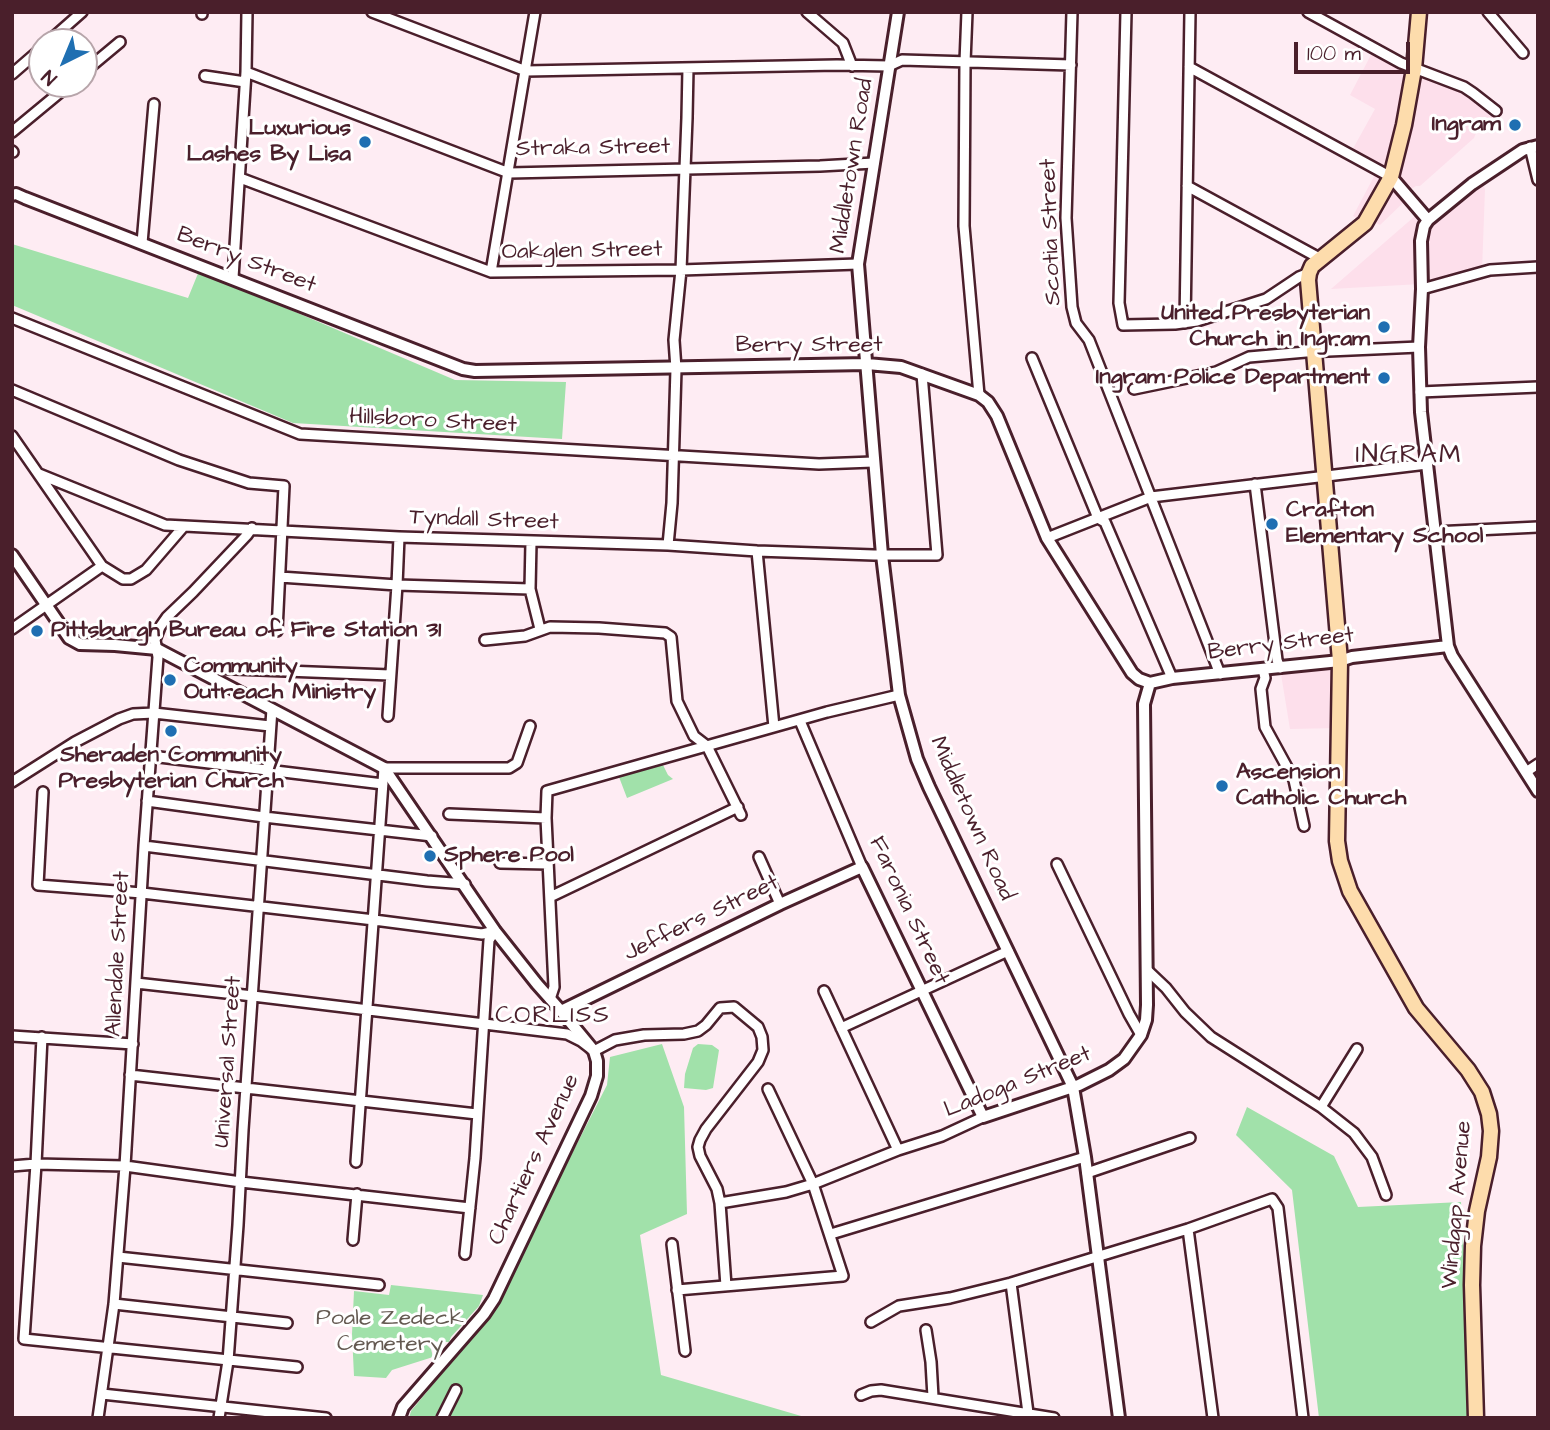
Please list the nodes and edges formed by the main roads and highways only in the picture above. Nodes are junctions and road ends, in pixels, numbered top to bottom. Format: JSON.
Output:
{"nodes":[{"id":1,"x":1419,"y":12,"type":"edge"},
{"id":2,"x":1476,"y":1418,"type":"edge"}],
"edges":[{"from":1,"to":2,"type":"main road","name":"Windgap Avenue"}]}
